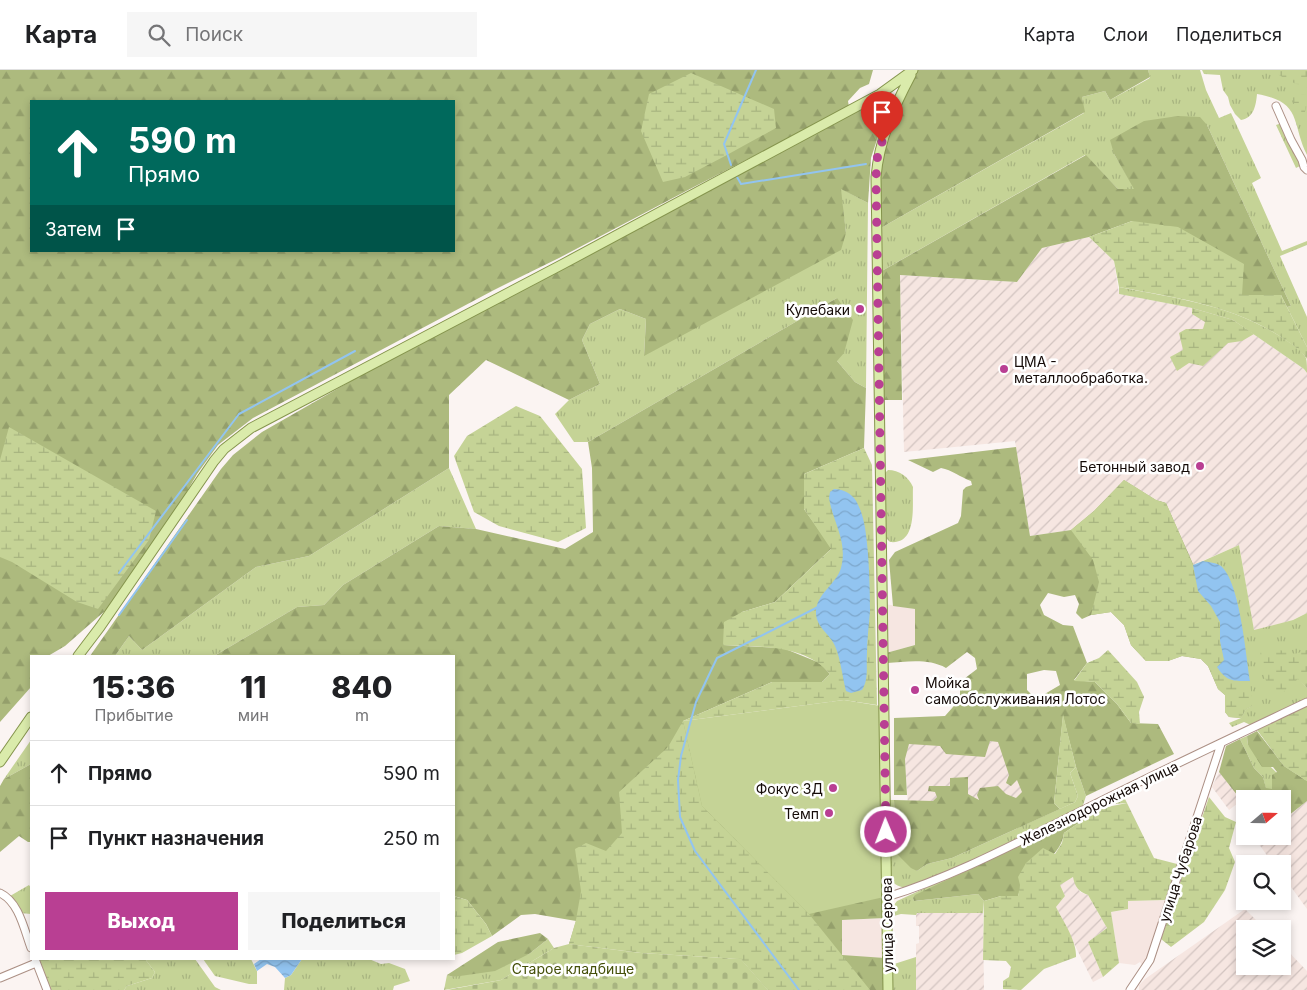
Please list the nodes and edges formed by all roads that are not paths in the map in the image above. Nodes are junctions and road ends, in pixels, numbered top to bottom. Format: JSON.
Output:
{"nodes":[{"id":1,"x":913,"y":71,"type":"edge"},
{"id":2,"x":880,"y":94,"type":"junction"},
{"id":3,"x":895,"y":106,"type":"junction"},
{"id":4,"x":1276,"y":106,"type":"dead end"},
{"id":5,"x":1307,"y":170,"type":"edge"},
{"id":6,"x":79,"y":655,"type":"edge"},
{"id":7,"x":1307,"y":702,"type":"edge"},
{"id":8,"x":30,"y":718,"type":"edge"},
{"id":9,"x":1221,"y":744,"type":"junction"},
{"id":10,"x":0,"y":762,"type":"edge"},
{"id":11,"x":0,"y":893,"type":"edge"},
{"id":12,"x":887,"y":897,"type":"junction"},
{"id":13,"x":30,"y":945,"type":"edge"},
{"id":14,"x":36,"y":961,"type":"edge"},
{"id":15,"x":0,"y":978,"type":"edge"},
{"id":16,"x":47,"y":990,"type":"edge"},
{"id":17,"x":888,"y":990,"type":"edge"},
{"id":18,"x":1130,"y":990,"type":"edge"}],
"edges":[{"from":1,"to":2,"type":"main road"},
{"from":1,"to":3,"type":"main road","name":"улица Серова"},
{"from":2,"to":3,"type":"main road"},
{"from":2,"to":6,"type":"main road"},
{"from":3,"to":12,"type":"main road","name":"улица Серова"},
{"from":4,"to":5,"type":"street"},
{"from":7,"to":9,"type":"street","name":"Железнодорожная улица"},
{"from":8,"to":10,"type":"main road"},
{"from":9,"to":12,"type":"street","name":"Железнодорожная улица"},
{"from":9,"to":18,"type":"street","name":"улица Чубарова"},
{"from":11,"to":13,"type":"street"},
{"from":12,"to":17,"type":"main road","name":"улица Серова"},
{"from":14,"to":15,"type":"street"},
{"from":14,"to":16,"type":"street"}]}
